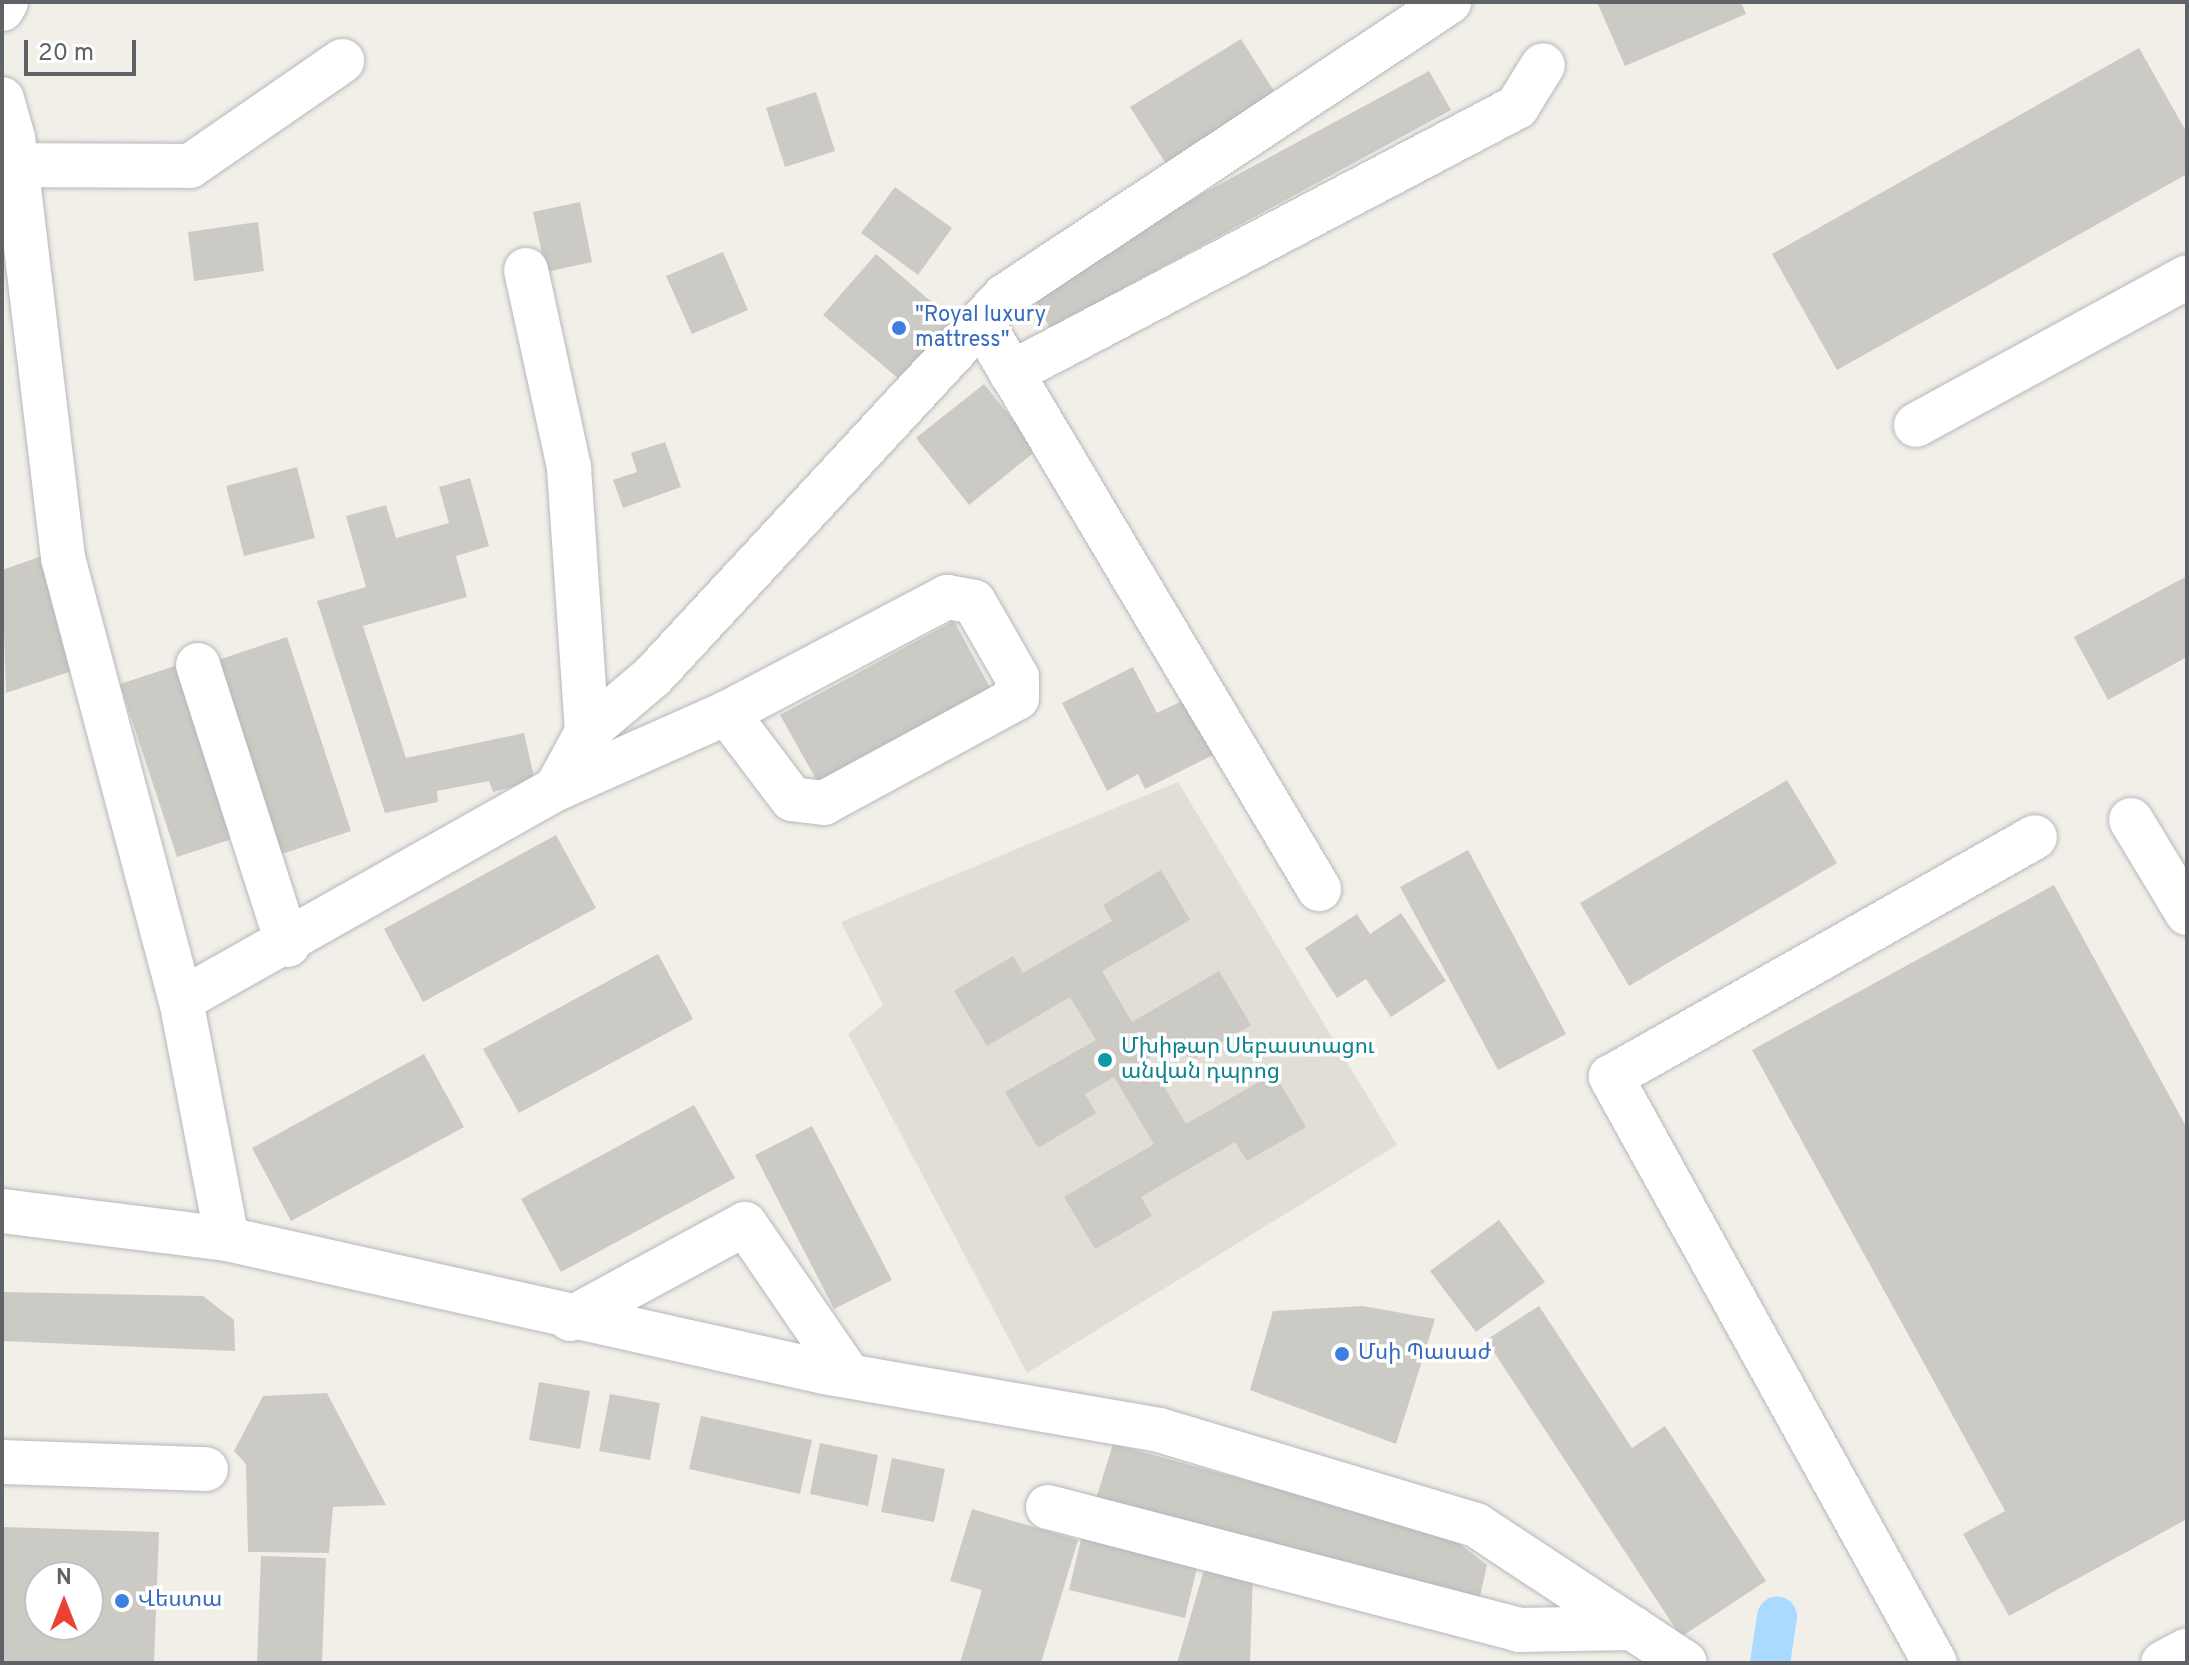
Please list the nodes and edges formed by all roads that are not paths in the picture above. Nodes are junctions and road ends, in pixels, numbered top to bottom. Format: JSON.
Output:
{"nodes":[{"id":1,"x":6,"y":2,"type":"edge"},
{"id":2,"x":1449,"y":2,"type":"edge"},
{"id":3,"x":2,"y":9,"type":"edge"},
{"id":4,"x":342,"y":61,"type":"dead end"},
{"id":5,"x":1543,"y":65,"type":"dead end"},
{"id":6,"x":2,"y":99,"type":"edge"},
{"id":7,"x":16,"y":165,"type":"junction"},
{"id":8,"x":526,"y":270,"type":"dead end"},
{"id":9,"x":2187,"y":277,"type":"edge"},
{"id":10,"x":982,"y":323,"type":"junction"},
{"id":11,"x":1011,"y":373,"type":"junction"},
{"id":12,"x":1916,"y":425,"type":"dead end"},
{"id":13,"x":198,"y":665,"type":"dead end"},
{"id":14,"x":727,"y":713,"type":"junction"},
{"id":15,"x":587,"y":732,"type":"junction"},
{"id":16,"x":556,"y":789,"type":"junction"},
{"id":17,"x":2131,"y":820,"type":"dead end"},
{"id":18,"x":2035,"y":837,"type":"dead end"},
{"id":19,"x":1319,"y":889,"type":"dead end"},
{"id":20,"x":2187,"y":913,"type":"edge"},
{"id":21,"x":288,"y":945,"type":"junction"},
{"id":22,"x":181,"y":1000,"type":"junction"},
{"id":23,"x":2,"y":1211,"type":"edge"},
{"id":24,"x":227,"y":1239,"type":"junction"},
{"id":25,"x":570,"y":1319,"type":"junction"},
{"id":26,"x":849,"y":1376,"type":"junction"},
{"id":27,"x":2,"y":1462,"type":"edge"},
{"id":28,"x":206,"y":1469,"type":"dead end"},
{"id":29,"x":1048,"y":1507,"type":"dead end"},
{"id":30,"x":1633,"y":1628,"type":"junction"},
{"id":31,"x":2187,"y":1650,"type":"edge"},
{"id":32,"x":1685,"y":1663,"type":"edge"},
{"id":33,"x":1935,"y":1663,"type":"edge"},
{"id":34,"x":2163,"y":1663,"type":"edge"}],
"edges":[{"from":1,"to":3,"type":"street"},
{"from":2,"to":10,"type":"street"},
{"from":4,"to":7,"type":"street"},
{"from":5,"to":11,"type":"street"},
{"from":6,"to":7,"type":"street"},
{"from":7,"to":22,"type":"street"},
{"from":8,"to":15,"type":"street"},
{"from":9,"to":12,"type":"street"},
{"from":10,"to":11,"type":"street"},
{"from":10,"to":15,"type":"street"},
{"from":11,"to":19,"type":"street"},
{"from":13,"to":21,"type":"street"},
{"from":14,"to":14,"type":"street"},
{"from":14,"to":16,"type":"street"},
{"from":15,"to":16,"type":"street"},
{"from":16,"to":21,"type":"street"},
{"from":17,"to":20,"type":"street"},
{"from":18,"to":33,"type":"street"},
{"from":21,"to":22,"type":"street"},
{"from":22,"to":24,"type":"street"},
{"from":23,"to":24,"type":"street"},
{"from":24,"to":25,"type":"street"},
{"from":25,"to":26,"type":"street"},
{"from":25,"to":26,"type":"street"},
{"from":26,"to":30,"type":"street"},
{"from":27,"to":28,"type":"street"},
{"from":29,"to":30,"type":"street"},
{"from":30,"to":32,"type":"street"},
{"from":31,"to":34,"type":"street"}]}
